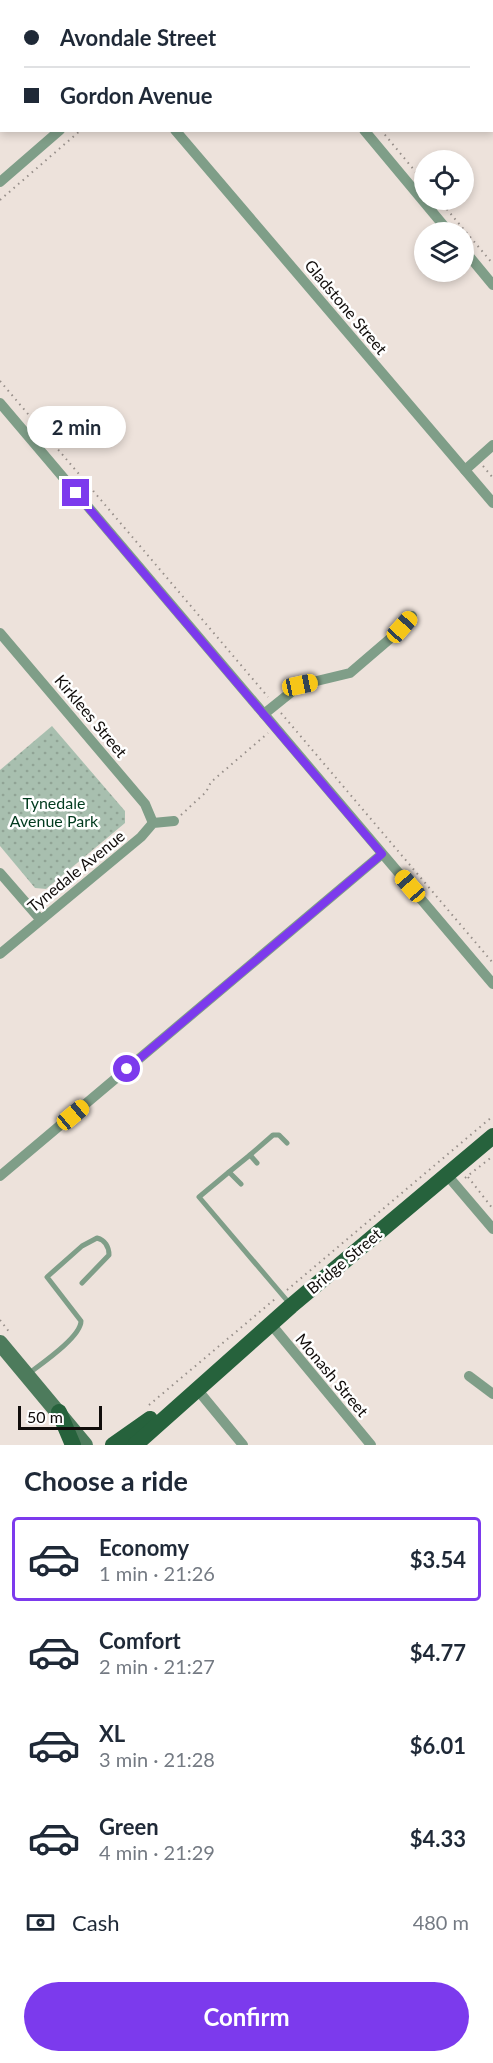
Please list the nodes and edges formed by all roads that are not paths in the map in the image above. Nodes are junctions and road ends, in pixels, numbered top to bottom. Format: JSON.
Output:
{"nodes":[{"id":1,"x":58,"y":132,"type":"edge"},
{"id":2,"x":177,"y":132,"type":"edge"},
{"id":3,"x":366,"y":132,"type":"edge"},
{"id":4,"x":0,"y":182,"type":"edge"},
{"id":5,"x":441,"y":222,"type":"edge"},
{"id":6,"x":474,"y":262,"type":"edge"},
{"id":7,"x":493,"y":285,"type":"edge"},
{"id":8,"x":0,"y":403,"type":"edge"},
{"id":9,"x":493,"y":446,"type":"edge"},
{"id":10,"x":465,"y":470,"type":"junction"},
{"id":11,"x":493,"y":503,"type":"edge"},
{"id":12,"x":412,"y":616,"type":"dead end"},
{"id":13,"x":0,"y":633,"type":"edge"},
{"id":14,"x":264,"y":714,"type":"junction"},
{"id":15,"x":174,"y":821,"type":"road end"},
{"id":16,"x":153,"y":823,"type":"junction"},
{"id":17,"x":382,"y":854,"type":"junction"},
{"id":18,"x":0,"y":873,"type":"edge"},
{"id":19,"x":39,"y":919,"type":"junction"},
{"id":20,"x":0,"y":954,"type":"edge"},
{"id":21,"x":493,"y":984,"type":"edge"},
{"id":22,"x":493,"y":1136,"type":"edge"},
{"id":23,"x":286,"y":1143,"type":"dead end"},
{"id":24,"x":250,"y":1155,"type":"junction"},
{"id":25,"x":257,"y":1163,"type":"dead end"},
{"id":26,"x":229,"y":1172,"type":"junction"},
{"id":27,"x":0,"y":1176,"type":"edge"},
{"id":28,"x":452,"y":1181,"type":"junction"},
{"id":29,"x":241,"y":1184,"type":"dead end"},
{"id":30,"x":493,"y":1229,"type":"edge"},
{"id":31,"x":82,"y":1283,"type":"dead end"},
{"id":32,"x":286,"y":1300,"type":"junction"},
{"id":33,"x":270,"y":1323,"type":"junction"},
{"id":34,"x":0,"y":1343,"type":"edge"},
{"id":35,"x":27,"y":1375,"type":"junction"},
{"id":36,"x":469,"y":1376,"type":"dead end"},
{"id":37,"x":196,"y":1388,"type":"junction"},
{"id":38,"x":493,"y":1394,"type":"edge"},
{"id":39,"x":59,"y":1412,"type":"junction"},
{"id":40,"x":73,"y":1445,"type":"edge"},
{"id":41,"x":85,"y":1445,"type":"edge"},
{"id":42,"x":113,"y":1445,"type":"edge"},
{"id":43,"x":135,"y":1445,"type":"edge"},
{"id":44,"x":243,"y":1445,"type":"edge"},
{"id":45,"x":371,"y":1445,"type":"edge"}],
"edges":[{"from":1,"to":4,"type":"street"},
{"from":2,"to":10,"type":"street","name":"Gladstone Street"},
{"from":3,"to":5,"type":"street"},
{"from":6,"to":7,"type":"street"},
{"from":8,"to":14,"type":"street"},
{"from":9,"to":10,"type":"street"},
{"from":10,"to":11,"type":"street","name":"Gladstone Street"},
{"from":12,"to":14,"type":"street"},
{"from":13,"to":16,"type":"street","name":"Kirklees Street"},
{"from":14,"to":17,"type":"street"},
{"from":15,"to":16,"type":"street"},
{"from":16,"to":19,"type":"street","name":"Tynedale Avenue"},
{"from":17,"to":21,"type":"street"},
{"from":17,"to":27,"type":"street"},
{"from":18,"to":19,"type":"street"},
{"from":19,"to":20,"type":"street","name":"Tynedale Avenue"},
{"from":22,"to":28,"type":"main road","name":"Bridge Street"},
{"from":23,"to":24,"type":"lane"},
{"from":24,"to":25,"type":"lane"},
{"from":24,"to":26,"type":"lane"},
{"from":26,"to":29,"type":"lane"},
{"from":26,"to":32,"type":"lane"},
{"from":28,"to":30,"type":"street"},
{"from":28,"to":32,"type":"main road","name":"Bridge Street"},
{"from":31,"to":35,"type":"lane"},
{"from":32,"to":33,"type":"main road","name":"Bridge Street"},
{"from":33,"to":37,"type":"main road","name":"Bridge Street"},
{"from":33,"to":45,"type":"street","name":"Monash Street"},
{"from":34,"to":35,"type":"main road"},
{"from":35,"to":39,"type":"main road"},
{"from":36,"to":38,"type":"street"},
{"from":37,"to":42,"type":"main road","name":"Bridge Street"},
{"from":37,"to":43,"type":"main road","name":"Bridge Street"},
{"from":37,"to":44,"type":"street"},
{"from":39,"to":40,"type":"main road"},
{"from":39,"to":41,"type":"main road"}]}
